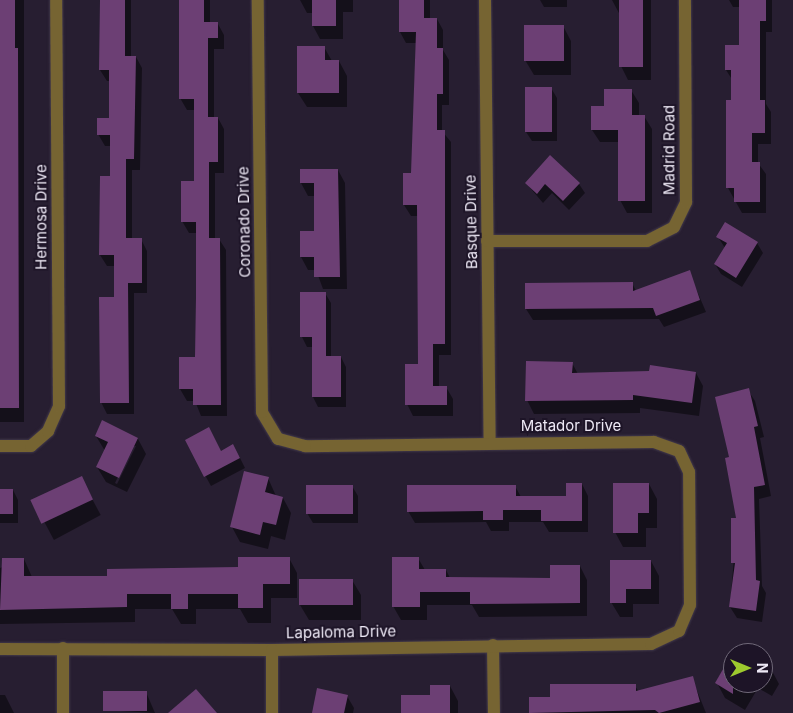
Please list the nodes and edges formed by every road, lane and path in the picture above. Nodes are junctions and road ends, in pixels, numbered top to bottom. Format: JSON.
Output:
{"nodes":[{"id":1,"x":56,"y":0,"type":"edge"},
{"id":2,"x":258,"y":0,"type":"edge"},
{"id":3,"x":485,"y":0,"type":"edge"},
{"id":4,"x":685,"y":0,"type":"edge"},
{"id":5,"x":487,"y":242,"type":"junction"},
{"id":6,"x":278,"y":439,"type":"joint"},
{"id":7,"x":490,"y":443,"type":"junction"},
{"id":8,"x":0,"y":446,"type":"edge"},
{"id":9,"x":679,"y":631,"type":"joint"},
{"id":10,"x":493,"y":645,"type":"junction"},
{"id":11,"x":63,"y":648,"type":"junction"},
{"id":12,"x":0,"y":649,"type":"edge"},
{"id":13,"x":272,"y":650,"type":"junction"},
{"id":14,"x":63,"y":713,"type":"edge"},
{"id":15,"x":272,"y":713,"type":"edge"},
{"id":16,"x":494,"y":713,"type":"edge"}],
"edges":[{"from":1,"to":8,"type":"street","name":"Hermosa Drive"},
{"from":2,"to":6,"type":"street","name":"Coronado Drive"},
{"from":3,"to":5,"type":"street","name":"Basque Drive"},
{"from":4,"to":5,"type":"street","name":"Madrid Road"},
{"from":5,"to":7,"type":"street","name":"Basque Drive"},
{"from":6,"to":7,"type":"street","name":"Matador Drive"},
{"from":7,"to":9,"type":"street","name":"Matador Drive"},
{"from":9,"to":10,"type":"street","name":"Lapaloma Drive"},
{"from":10,"to":13,"type":"street","name":"Lapaloma Drive"},
{"from":10,"to":16,"type":"street"},
{"from":11,"to":12,"type":"street","name":"Lapaloma Drive"},
{"from":11,"to":13,"type":"street","name":"Lapaloma Drive"},
{"from":11,"to":14,"type":"street"},
{"from":13,"to":15,"type":"street"}]}
